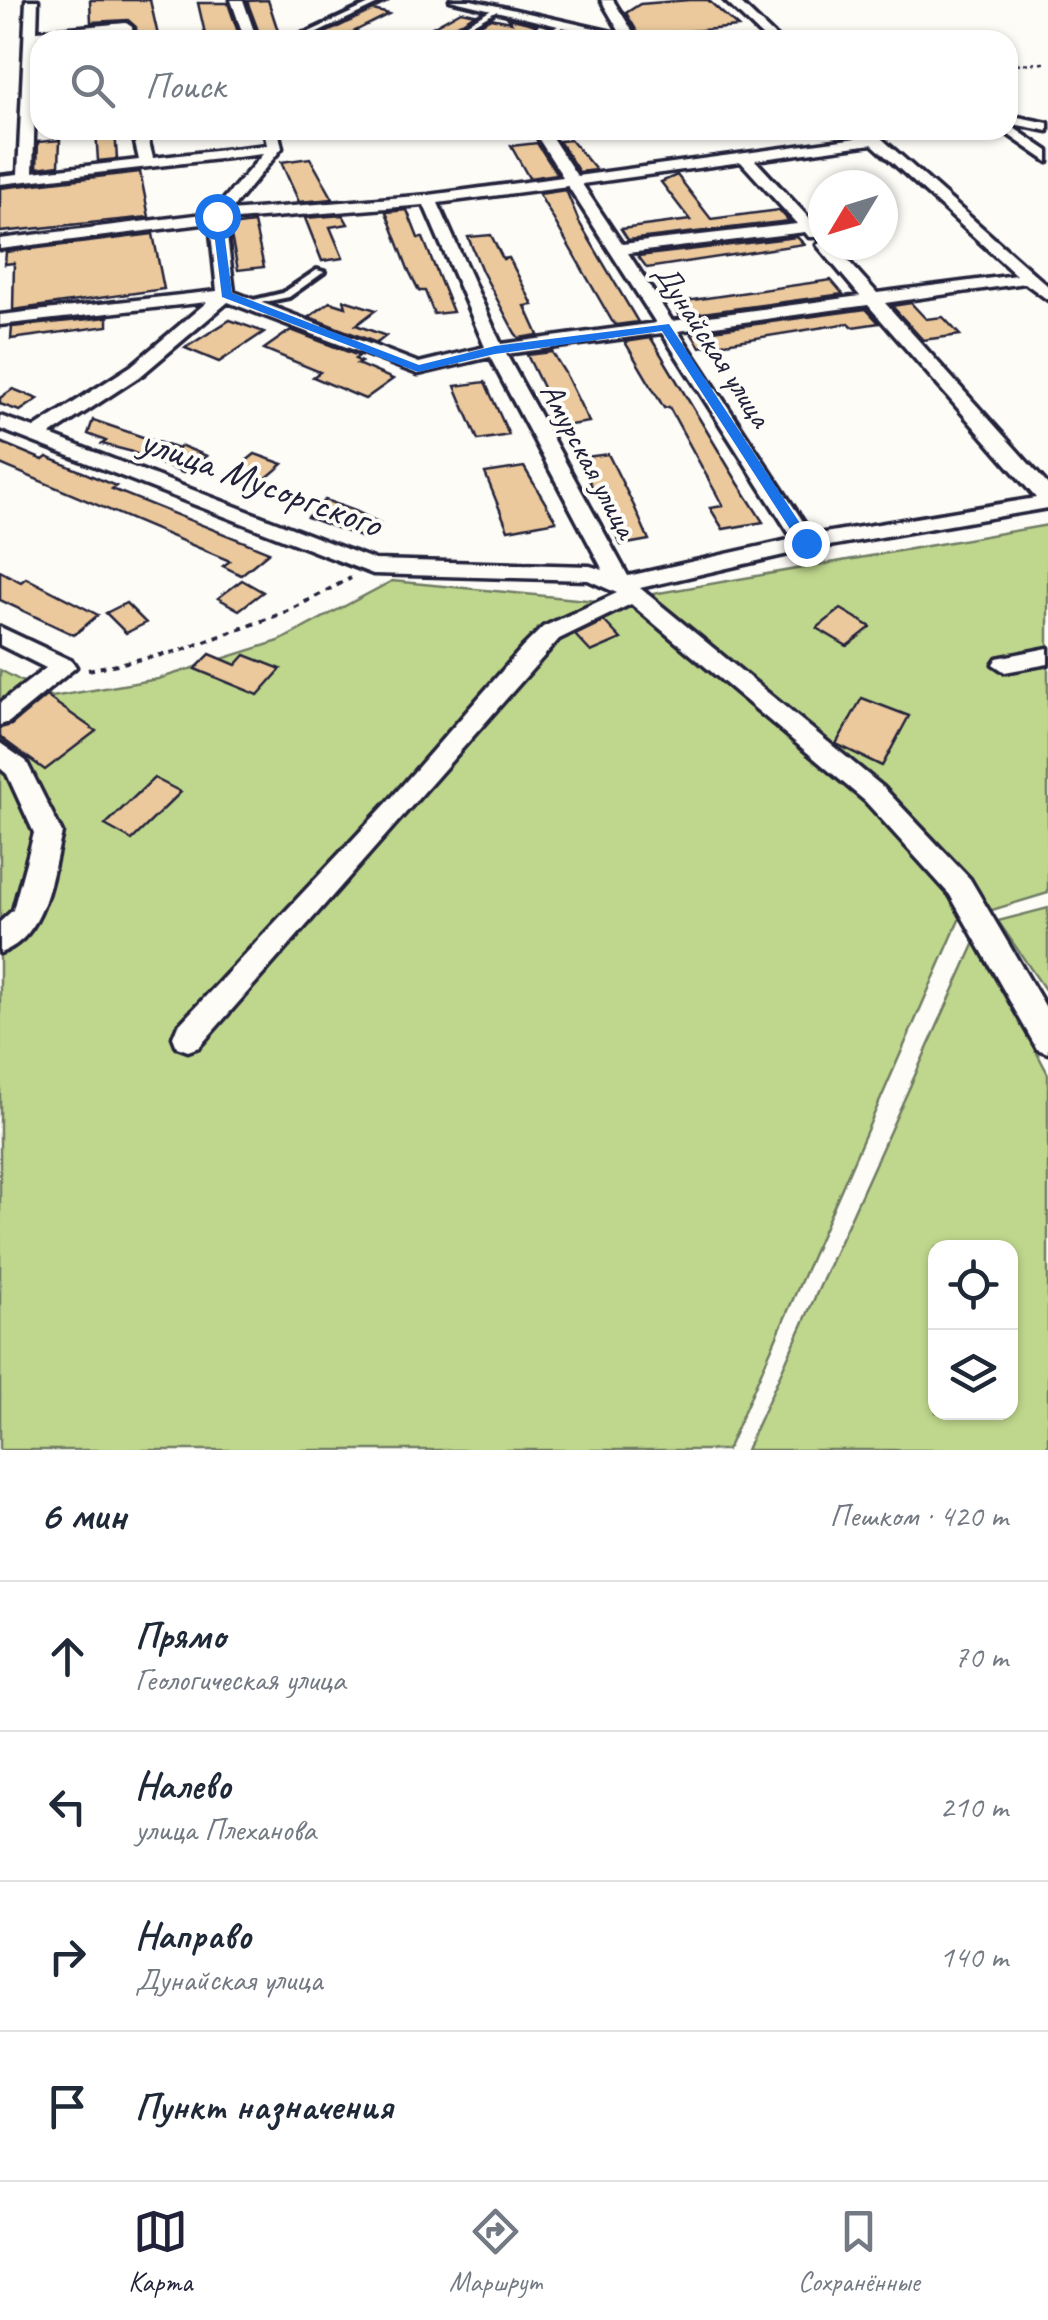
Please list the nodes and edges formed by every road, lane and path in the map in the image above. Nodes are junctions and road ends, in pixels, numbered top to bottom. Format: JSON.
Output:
{"nodes":[{"id":1,"x":32,"y":0,"type":"edge"},
{"id":2,"x":237,"y":0,"type":"edge"},
{"id":3,"x":383,"y":0,"type":"edge"},
{"id":4,"x":476,"y":0,"type":"edge"},
{"id":5,"x":607,"y":0,"type":"edge"},
{"id":6,"x":730,"y":0,"type":"edge"},
{"id":7,"x":459,"y":1,"type":"edge"},
{"id":8,"x":495,"y":9,"type":"junction"},
{"id":9,"x":563,"y":25,"type":"junction"},
{"id":10,"x":30,"y":30,"type":"edge"},
{"id":11,"x":248,"y":30,"type":"edge"},
{"id":12,"x":320,"y":30,"type":"edge"},
{"id":13,"x":458,"y":30,"type":"edge"},
{"id":14,"x":555,"y":30,"type":"edge"},
{"id":15,"x":586,"y":30,"type":"edge"},
{"id":16,"x":625,"y":30,"type":"edge"},
{"id":17,"x":762,"y":30,"type":"edge"},
{"id":18,"x":30,"y":35,"type":"edge"},
{"id":19,"x":1048,"y":62,"type":"edge"},
{"id":20,"x":1018,"y":64,"type":"edge"},
{"id":21,"x":1018,"y":121,"type":"edge"},
{"id":22,"x":1048,"y":127,"type":"edge"},
{"id":23,"x":1018,"y":136,"type":"edge"},
{"id":24,"x":141,"y":140,"type":"edge"},
{"id":25,"x":267,"y":140,"type":"edge"},
{"id":26,"x":272,"y":140,"type":"edge"},
{"id":27,"x":547,"y":140,"type":"edge"},
{"id":28,"x":841,"y":140,"type":"edge"},
{"id":29,"x":875,"y":140,"type":"edge"},
{"id":30,"x":744,"y":157,"type":"junction"},
{"id":31,"x":1048,"y":158,"type":"edge"},
{"id":32,"x":146,"y":160,"type":"junction"},
{"id":33,"x":26,"y":177,"type":"junction"},
{"id":34,"x":573,"y":178,"type":"junction"},
{"id":35,"x":0,"y":180,"type":"edge"},
{"id":36,"x":429,"y":200,"type":"junction"},
{"id":37,"x":217,"y":216,"type":"junction"},
{"id":38,"x":808,"y":226,"type":"joint"},
{"id":39,"x":0,"y":244,"type":"edge"},
{"id":40,"x":615,"y":250,"type":"junction"},
{"id":41,"x":839,"y":260,"type":"edge"},
{"id":42,"x":320,"y":272,"type":"dead end"},
{"id":43,"x":1029,"y":278,"type":"junction"},
{"id":44,"x":226,"y":295,"type":"junction"},
{"id":45,"x":1048,"y":295,"type":"edge"},
{"id":46,"x":876,"y":300,"type":"junction"},
{"id":47,"x":245,"y":303,"type":"junction"},
{"id":48,"x":0,"y":320,"type":"edge"},
{"id":49,"x":665,"y":327,"type":"junction"},
{"id":50,"x":495,"y":350,"type":"junction"},
{"id":51,"x":0,"y":422,"type":"edge"},
{"id":52,"x":34,"y":436,"type":"junction"},
{"id":53,"x":1048,"y":500,"type":"edge"},
{"id":54,"x":806,"y":543,"type":"junction"},
{"id":55,"x":372,"y":567,"type":"junction"},
{"id":56,"x":627,"y":590,"type":"junction"},
{"id":57,"x":0,"y":635,"type":"edge"},
{"id":58,"x":1048,"y":656,"type":"edge"},
{"id":59,"x":1005,"y":664,"type":"dead end"},
{"id":60,"x":64,"y":667,"type":"junction"},
{"id":61,"x":0,"y":716,"type":"edge"},
{"id":62,"x":0,"y":754,"type":"edge"},
{"id":63,"x":0,"y":940,"type":"edge"},
{"id":64,"x":188,"y":1037,"type":"dead end"},
{"id":65,"x":1048,"y":1039,"type":"edge"}],
"edges":[{"from":1,"to":10,"type":"street"},
{"from":2,"to":11,"type":"street"},
{"from":3,"to":12,"type":"lane"},
{"from":4,"to":7,"type":"street"},
{"from":5,"to":16,"type":"street"},
{"from":6,"to":17,"type":"street"},
{"from":7,"to":8,"type":"street"},
{"from":8,"to":9,"type":"street"},
{"from":8,"to":13,"type":"lane"},
{"from":9,"to":14,"type":"lane"},
{"from":9,"to":15,"type":"street"},
{"from":18,"to":33,"type":"street"},
{"from":19,"to":20,"type":"path"},
{"from":21,"to":22,"type":"street"},
{"from":23,"to":31,"type":"street"},
{"from":24,"to":32,"type":"street"},
{"from":25,"to":32,"type":"street"},
{"from":26,"to":37,"type":"street"},
{"from":27,"to":34,"type":"street","name":"Дунайская улица"},
{"from":28,"to":30,"type":"street"},
{"from":29,"to":43,"type":"street"},
{"from":30,"to":34,"type":"street"},
{"from":30,"to":38,"type":"street"},
{"from":32,"to":33,"type":"street"},
{"from":33,"to":35,"type":"street"},
{"from":34,"to":36,"type":"street"},
{"from":34,"to":40,"type":"street","name":"Дунайская улица"},
{"from":36,"to":37,"type":"street"},
{"from":36,"to":50,"type":"street","name":"Амурская улица"},
{"from":37,"to":39,"type":"street"},
{"from":37,"to":44,"type":"street"},
{"from":38,"to":40,"type":"street"},
{"from":40,"to":49,"type":"street","name":"Дунайская улица"},
{"from":41,"to":46,"type":"street"},
{"from":42,"to":47,"type":"lane"},
{"from":43,"to":45,"type":"street"},
{"from":43,"to":46,"type":"street"},
{"from":44,"to":47,"type":"street"},
{"from":44,"to":48,"type":"street"},
{"from":44,"to":52,"type":"street"},
{"from":46,"to":49,"type":"street"},
{"from":46,"to":53,"type":"street"},
{"from":47,"to":50,"type":"street"},
{"from":49,"to":50,"type":"street"},
{"from":49,"to":54,"type":"street","name":"Дунайская улица"},
{"from":50,"to":56,"type":"street","name":"Амурская улица"},
{"from":51,"to":52,"type":"street","name":"улица Мусоргского"},
{"from":52,"to":55,"type":"street","name":"улица Мусоргского"},
{"from":53,"to":54,"type":"street"},
{"from":54,"to":56,"type":"street"},
{"from":55,"to":56,"type":"street","name":"улица Мусоргского"},
{"from":55,"to":60,"type":"path"},
{"from":56,"to":64,"type":"street"},
{"from":56,"to":65,"type":"street"},
{"from":57,"to":60,"type":"street"},
{"from":58,"to":59,"type":"street"},
{"from":60,"to":61,"type":"street"},
{"from":62,"to":63,"type":"street"}]}
